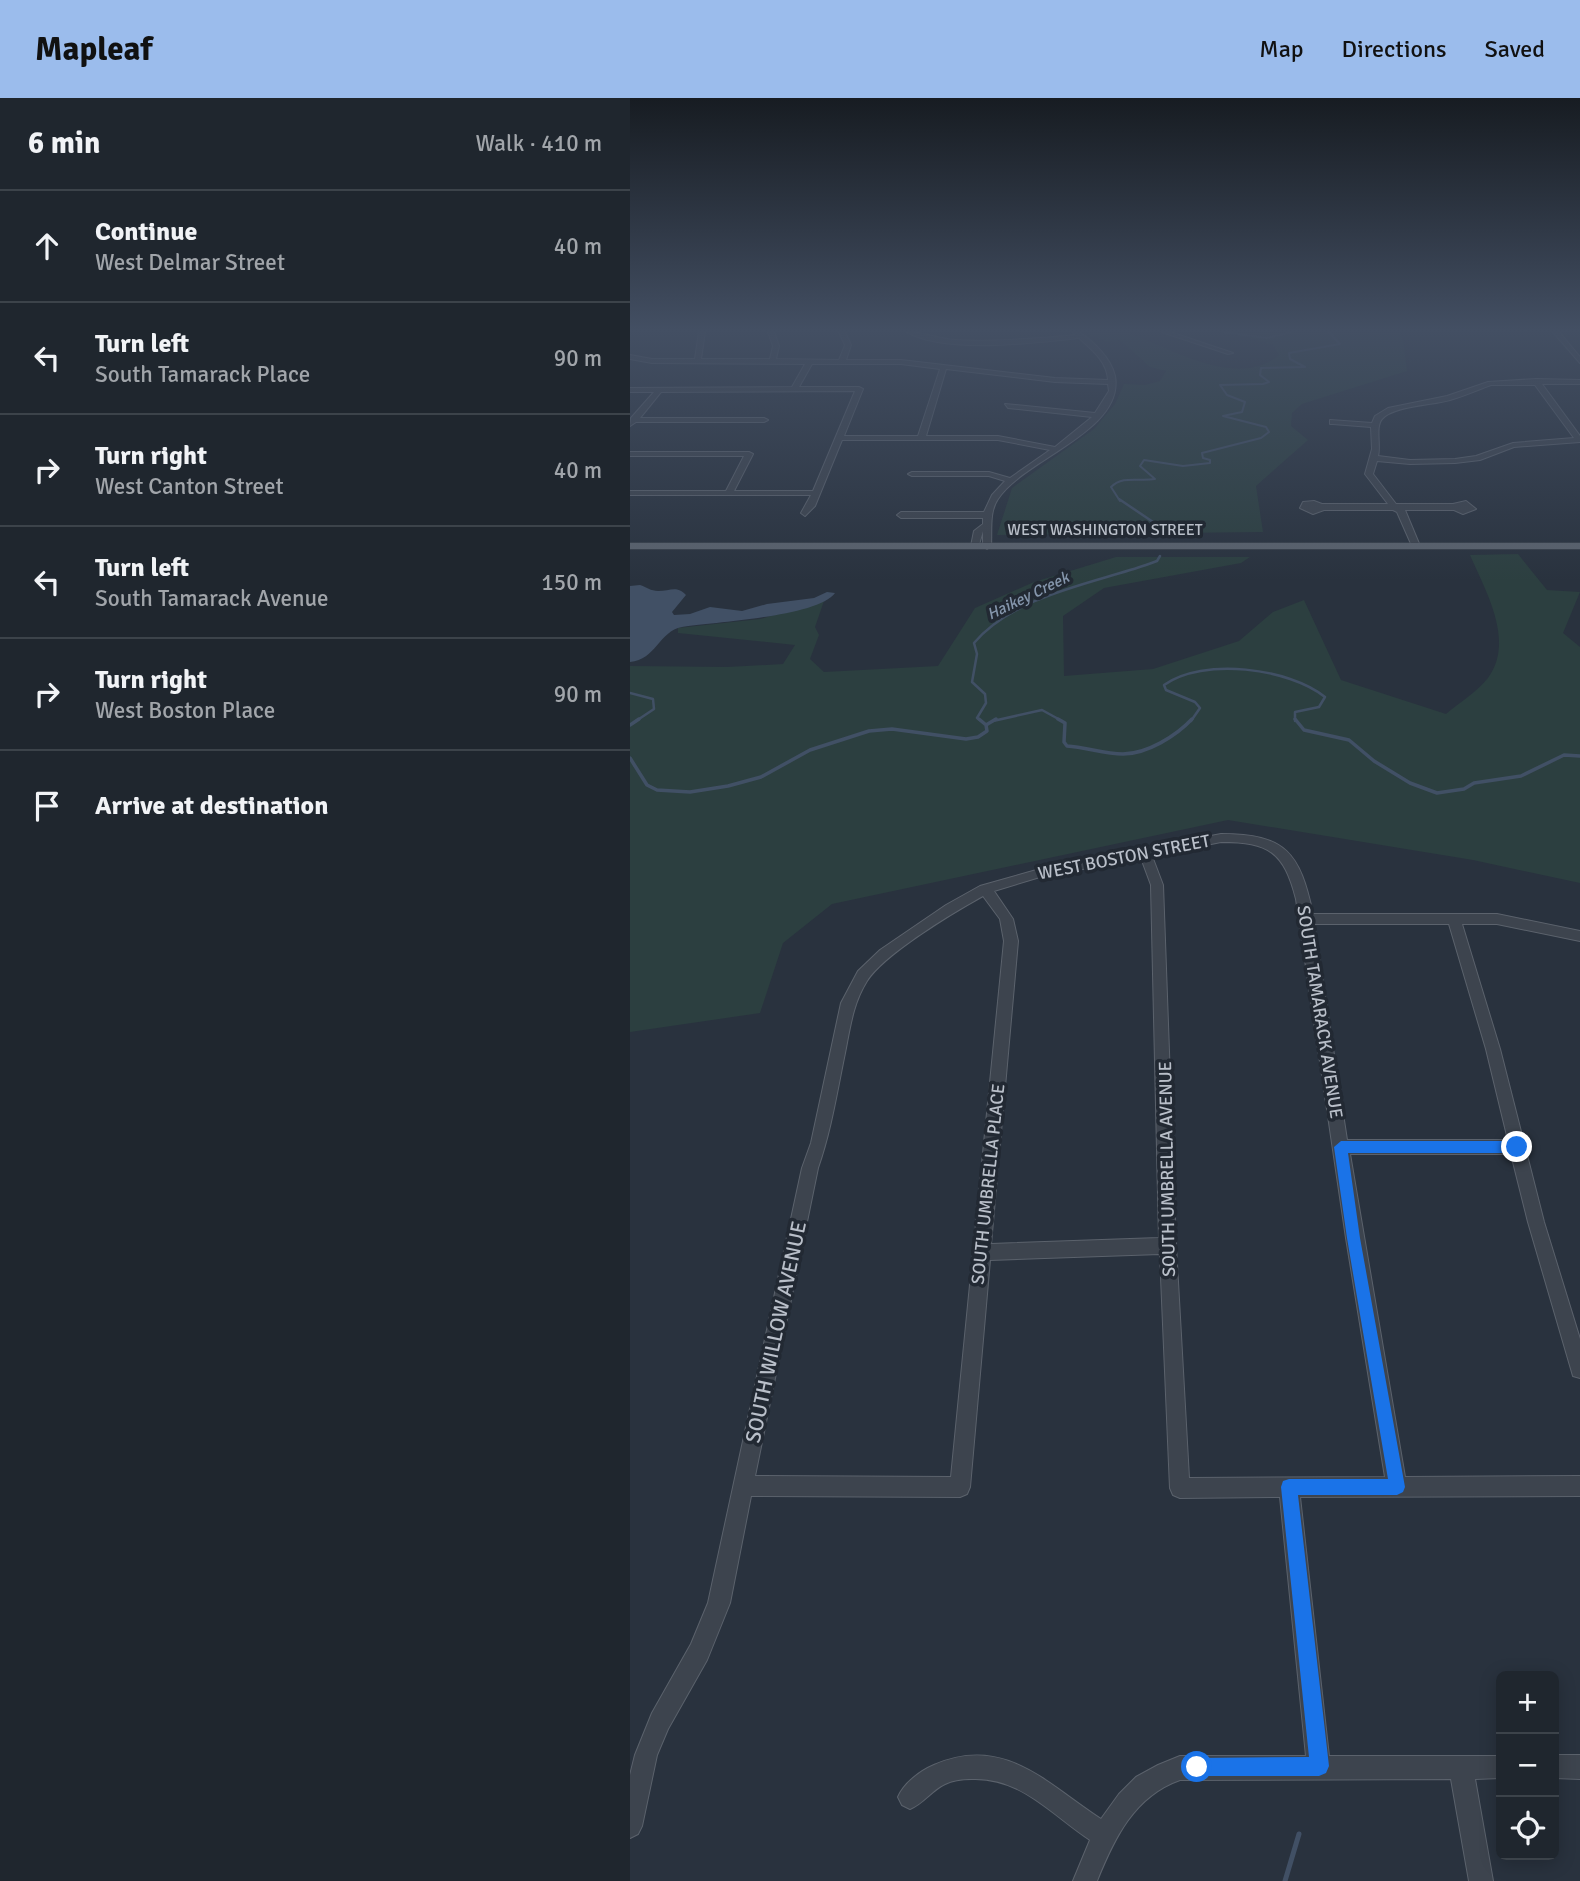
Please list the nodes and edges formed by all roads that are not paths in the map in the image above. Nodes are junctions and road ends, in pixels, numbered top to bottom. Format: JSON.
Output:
{"nodes":[{"id":1,"x":848,"y":415,"type":"edge"},
{"id":2,"x":928,"y":415,"type":"edge"},
{"id":3,"x":1091,"y":415,"type":"edge"},
{"id":4,"x":1383,"y":415,"type":"edge"},
{"id":5,"x":1562,"y":415,"type":"edge"},
{"id":6,"x":1098,"y":416,"type":"joint"},
{"id":7,"x":764,"y":420,"type":"dead end"},
{"id":8,"x":1333,"y":422,"type":"dead end"},
{"id":9,"x":632,"y":423,"type":"edge"},
{"id":10,"x":1375,"y":425,"type":"junction"},
{"id":11,"x":839,"y":438,"type":"junction"},
{"id":12,"x":921,"y":438,"type":"junction"},
{"id":13,"x":1579,"y":440,"type":"edge"},
{"id":14,"x":1055,"y":449,"type":"junction"},
{"id":15,"x":630,"y":454,"type":"edge"},
{"id":16,"x":1373,"y":458,"type":"junction"},
{"id":17,"x":912,"y":474,"type":"dead end"},
{"id":18,"x":1010,"y":480,"type":"junction"},
{"id":19,"x":729,"y":492,"type":"junction"},
{"id":20,"x":630,"y":493,"type":"edge"},
{"id":21,"x":817,"y":493,"type":"junction"},
{"id":22,"x":1321,"y":507,"type":"dead end"},
{"id":23,"x":1394,"y":507,"type":"junction"},
{"id":24,"x":1455,"y":507,"type":"dead end"},
{"id":25,"x":805,"y":513,"type":"dead end"},
{"id":26,"x":901,"y":515,"type":"dead end"},
{"id":27,"x":986,"y":515,"type":"junction"},
{"id":28,"x":1580,"y":545,"type":"edge"},
{"id":29,"x":630,"y":546,"type":"edge"},
{"id":30,"x":981,"y":546,"type":"junction"},
{"id":31,"x":1412,"y":546,"type":"junction"},
{"id":32,"x":1264,"y":842,"type":"joint"},
{"id":33,"x":1146,"y":853,"type":"junction"},
{"id":34,"x":985,"y":889,"type":"junction"},
{"id":35,"x":1307,"y":919,"type":"junction"},
{"id":36,"x":1454,"y":919,"type":"junction"},
{"id":37,"x":1580,"y":936,"type":"edge"},
{"id":38,"x":1341,"y":1147,"type":"junction"},
{"id":39,"x":1517,"y":1147,"type":"junction"},
{"id":40,"x":1168,"y":1246,"type":"junction"},
{"id":41,"x":981,"y":1252,"type":"junction"},
{"id":42,"x":1580,"y":1370,"type":"edge"},
{"id":43,"x":744,"y":1486,"type":"junction"},
{"id":44,"x":1580,"y":1486,"type":"edge"},
{"id":45,"x":1289,"y":1487,"type":"junction"},
{"id":46,"x":1397,"y":1487,"type":"junction"},
{"id":47,"x":1319,"y":1766,"type":"junction"},
{"id":48,"x":1580,"y":1766,"type":"edge"},
{"id":49,"x":1461,"y":1767,"type":"junction"},
{"id":50,"x":1496,"y":1767,"type":"edge"},
{"id":51,"x":1559,"y":1767,"type":"edge"},
{"id":52,"x":910,"y":1797,"type":"dead end"},
{"id":53,"x":630,"y":1826,"type":"edge"},
{"id":54,"x":1104,"y":1836,"type":"junction"},
{"id":55,"x":1085,"y":1881,"type":"edge"},
{"id":56,"x":1481,"y":1881,"type":"edge"}],
"edges":[{"from":1,"to":11,"type":"street"},
{"from":2,"to":12,"type":"street"},
{"from":3,"to":6,"type":"street"},
{"from":4,"to":10,"type":"street"},
{"from":5,"to":13,"type":"street"},
{"from":6,"to":14,"type":"street"},
{"from":7,"to":9,"type":"street"},
{"from":8,"to":10,"type":"street"},
{"from":10,"to":16,"type":"street"},
{"from":11,"to":12,"type":"street"},
{"from":11,"to":21,"type":"street"},
{"from":12,"to":14,"type":"street"},
{"from":13,"to":16,"type":"street"},
{"from":14,"to":18,"type":"street"},
{"from":15,"to":19,"type":"street"},
{"from":16,"to":23,"type":"street"},
{"from":17,"to":18,"type":"street"},
{"from":18,"to":27,"type":"street"},
{"from":19,"to":20,"type":"street"},
{"from":19,"to":21,"type":"street"},
{"from":21,"to":25,"type":"street"},
{"from":22,"to":23,"type":"street"},
{"from":23,"to":24,"type":"street"},
{"from":23,"to":31,"type":"street"},
{"from":26,"to":27,"type":"street"},
{"from":27,"to":30,"type":"street"},
{"from":28,"to":31,"type":"main road","name":"WEST WASHINGTON STREET"},
{"from":29,"to":30,"type":"main road","name":"WEST WASHINGTON STREET"},
{"from":30,"to":31,"type":"main road","name":"WEST WASHINGTON STREET"},
{"from":32,"to":33,"type":"street","name":"WEST BOSTON STREET"},
{"from":32,"to":35,"type":"street","name":"SOUTH TAMARACK AVENUE"},
{"from":33,"to":34,"type":"street","name":"WEST BOSTON STREET"},
{"from":33,"to":40,"type":"street","name":"SOUTH UMBRELLA AVENUE"},
{"from":34,"to":41,"type":"street","name":"SOUTH UMBRELLA PLACE"},
{"from":34,"to":43,"type":"street","name":"SOUTH WILLOW AVENUE"},
{"from":35,"to":36,"type":"street"},
{"from":35,"to":38,"type":"street","name":"SOUTH TAMARACK AVENUE"},
{"from":36,"to":37,"type":"street"},
{"from":36,"to":39,"type":"street"},
{"from":38,"to":39,"type":"street"},
{"from":38,"to":46,"type":"street","name":"SOUTH TAMARACK AVENUE"},
{"from":39,"to":42,"type":"street"},
{"from":40,"to":41,"type":"street"},
{"from":40,"to":45,"type":"street","name":"SOUTH UMBRELLA AVENUE"},
{"from":41,"to":43,"type":"street","name":"SOUTH UMBRELLA PLACE"},
{"from":43,"to":53,"type":"street","name":"SOUTH WILLOW AVENUE"},
{"from":44,"to":46,"type":"street"},
{"from":45,"to":46,"type":"street"},
{"from":45,"to":47,"type":"street"},
{"from":47,"to":49,"type":"street"},
{"from":47,"to":54,"type":"street"},
{"from":48,"to":51,"type":"street"},
{"from":49,"to":50,"type":"street"},
{"from":49,"to":56,"type":"street"},
{"from":52,"to":54,"type":"street"},
{"from":54,"to":55,"type":"street"}]}
